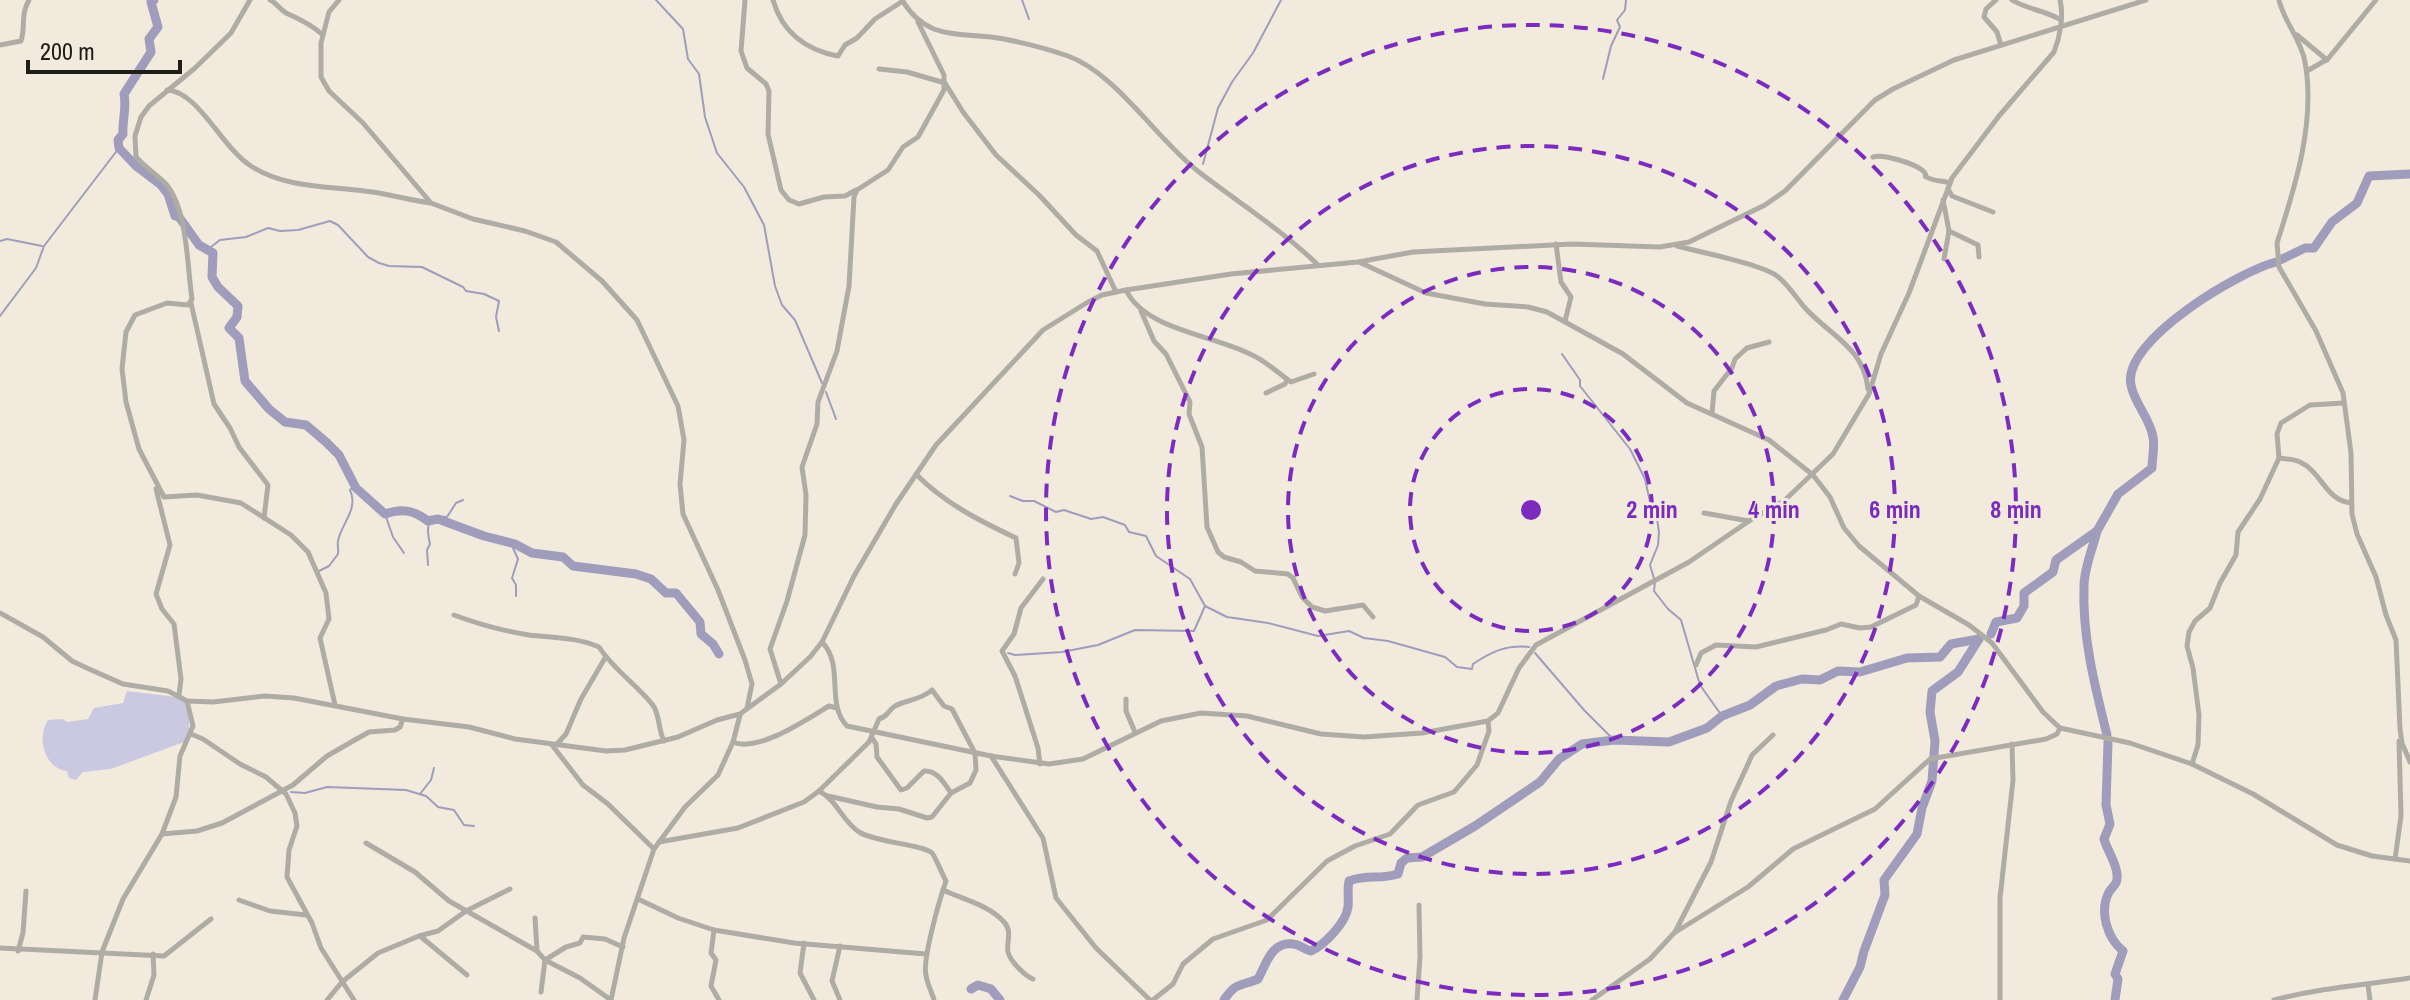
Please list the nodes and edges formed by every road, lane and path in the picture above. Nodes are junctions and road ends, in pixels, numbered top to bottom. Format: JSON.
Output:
{"nodes":[{"id":1,"x":29,"y":0,"type":"edge"},
{"id":2,"x":250,"y":0,"type":"edge"},
{"id":3,"x":270,"y":0,"type":"edge"},
{"id":4,"x":339,"y":0,"type":"edge"},
{"id":5,"x":745,"y":0,"type":"edge"},
{"id":6,"x":773,"y":0,"type":"edge"},
{"id":7,"x":1996,"y":0,"type":"edge"},
{"id":8,"x":2012,"y":0,"type":"edge"},
{"id":9,"x":2060,"y":0,"type":"edge"},
{"id":10,"x":2146,"y":0,"type":"edge"},
{"id":11,"x":2277,"y":0,"type":"edge"},
{"id":12,"x":2376,"y":0,"type":"edge"},
{"id":13,"x":902,"y":1,"type":"edge"},
{"id":14,"x":2061,"y":20,"type":"junction"},
{"id":15,"x":918,"y":22,"type":"junction"},
{"id":16,"x":2071,"y":25,"type":"junction"},
{"id":17,"x":2059,"y":28,"type":"junction"},
{"id":18,"x":2296,"y":34,"type":"junction"},
{"id":19,"x":323,"y":35,"type":"junction"},
{"id":20,"x":2058,"y":42,"type":"junction"},
{"id":21,"x":0,"y":45,"type":"edge"},
{"id":22,"x":2001,"y":45,"type":"junction"},
{"id":23,"x":2327,"y":60,"type":"junction"},
{"id":24,"x":879,"y":69,"type":"dead end"},
{"id":25,"x":2307,"y":72,"type":"junction"},
{"id":26,"x":945,"y":83,"type":"junction"},
{"id":27,"x":166,"y":90,"type":"junction"},
{"id":28,"x":1873,"y":157,"type":"dead end"},
{"id":29,"x":1949,"y":185,"type":"junction"},
{"id":30,"x":857,"y":190,"type":"junction"},
{"id":31,"x":1943,"y":199,"type":"junction"},
{"id":32,"x":431,"y":203,"type":"junction"},
{"id":33,"x":1993,"y":212,"type":"dead end"},
{"id":34,"x":1949,"y":231,"type":"junction"},
{"id":35,"x":1556,"y":244,"type":"junction"},
{"id":36,"x":1676,"y":246,"type":"junction"},
{"id":37,"x":1979,"y":257,"type":"dead end"},
{"id":38,"x":1944,"y":259,"type":"dead end"},
{"id":39,"x":1358,"y":262,"type":"junction"},
{"id":40,"x":1319,"y":266,"type":"junction"},
{"id":41,"x":1126,"y":290,"type":"junction"},
{"id":42,"x":1116,"y":292,"type":"junction"},
{"id":43,"x":191,"y":303,"type":"junction"},
{"id":44,"x":1141,"y":311,"type":"junction"},
{"id":45,"x":1565,"y":321,"type":"junction"},
{"id":46,"x":1769,"y":342,"type":"dead end"},
{"id":47,"x":1314,"y":374,"type":"dead end"},
{"id":48,"x":1287,"y":380,"type":"junction"},
{"id":49,"x":1266,"y":393,"type":"dead end"},
{"id":50,"x":1869,"y":394,"type":"junction"},
{"id":51,"x":2344,"y":403,"type":"junction"},
{"id":52,"x":1712,"y":413,"type":"junction"},
{"id":53,"x":2279,"y":458,"type":"junction"},
{"id":54,"x":916,"y":474,"type":"junction"},
{"id":55,"x":1813,"y":475,"type":"junction"},
{"id":56,"x":152,"y":477,"type":"junction"},
{"id":57,"x":2351,"y":503,"type":"junction"},
{"id":58,"x":1704,"y":513,"type":"dead end"},
{"id":59,"x":264,"y":518,"type":"junction"},
{"id":60,"x":1749,"y":521,"type":"junction"},
{"id":61,"x":1015,"y":574,"type":"dead end"},
{"id":62,"x":1043,"y":579,"type":"dead end"},
{"id":63,"x":1919,"y":596,"type":"junction"},
{"id":64,"x":0,"y":613,"type":"edge"},
{"id":65,"x":454,"y":615,"type":"dead end"},
{"id":66,"x":1373,"y":617,"type":"dead end"},
{"id":67,"x":822,"y":642,"type":"junction"},
{"id":68,"x":605,"y":658,"type":"junction"},
{"id":69,"x":1696,"y":665,"type":"dead end"},
{"id":70,"x":781,"y":684,"type":"junction"},
{"id":71,"x":179,"y":695,"type":"junction"},
{"id":72,"x":1126,"y":699,"type":"dead end"},
{"id":73,"x":187,"y":701,"type":"junction"},
{"id":74,"x":335,"y":705,"type":"junction"},
{"id":75,"x":838,"y":709,"type":"junction"},
{"id":76,"x":746,"y":710,"type":"junction"},
{"id":77,"x":740,"y":714,"type":"junction"},
{"id":78,"x":403,"y":719,"type":"junction"},
{"id":79,"x":1488,"y":721,"type":"junction"},
{"id":80,"x":2060,"y":728,"type":"junction"},
{"id":81,"x":2400,"y":729,"type":"junction"},
{"id":82,"x":1135,"y":732,"type":"junction"},
{"id":83,"x":191,"y":734,"type":"junction"},
{"id":84,"x":1773,"y":735,"type":"dead end"},
{"id":85,"x":873,"y":736,"type":"junction"},
{"id":86,"x":664,"y":741,"type":"junction"},
{"id":87,"x":733,"y":742,"type":"junction"},
{"id":88,"x":2012,"y":744,"type":"junction"},
{"id":89,"x":554,"y":745,"type":"junction"},
{"id":90,"x":975,"y":753,"type":"junction"},
{"id":91,"x":991,"y":756,"type":"junction"},
{"id":92,"x":2410,"y":762,"type":"edge"},
{"id":93,"x":1040,"y":764,"type":"junction"},
{"id":94,"x":2192,"y":764,"type":"junction"},
{"id":95,"x":282,"y":791,"type":"junction"},
{"id":96,"x":819,"y":791,"type":"junction"},
{"id":97,"x":951,"y":793,"type":"junction"},
{"id":98,"x":828,"y":796,"type":"junction"},
{"id":99,"x":162,"y":834,"type":"junction"},
{"id":100,"x":659,"y":842,"type":"junction"},
{"id":101,"x":366,"y":843,"type":"dead end"},
{"id":102,"x":654,"y":849,"type":"junction"},
{"id":103,"x":2395,"y":859,"type":"junction"},
{"id":104,"x":2410,"y":861,"type":"edge"},
{"id":105,"x":510,"y":889,"type":"dead end"},
{"id":106,"x":943,"y":890,"type":"junction"},
{"id":107,"x":26,"y":891,"type":"dead end"},
{"id":108,"x":638,"y":899,"type":"junction"},
{"id":109,"x":239,"y":900,"type":"dead end"},
{"id":110,"x":1419,"y":905,"type":"dead end"},
{"id":111,"x":466,"y":911,"type":"junction"},
{"id":112,"x":307,"y":915,"type":"junction"},
{"id":113,"x":535,"y":918,"type":"dead end"},
{"id":114,"x":211,"y":919,"type":"dead end"},
{"id":115,"x":714,"y":930,"type":"junction"},
{"id":116,"x":1674,"y":933,"type":"junction"},
{"id":117,"x":419,"y":936,"type":"junction"},
{"id":118,"x":804,"y":943,"type":"junction"},
{"id":119,"x":840,"y":946,"type":"junction"},
{"id":120,"x":623,"y":947,"type":"junction"},
{"id":121,"x":0,"y":948,"type":"edge"},
{"id":122,"x":18,"y":951,"type":"junction"},
{"id":123,"x":537,"y":951,"type":"junction"},
{"id":124,"x":102,"y":952,"type":"junction"},
{"id":125,"x":153,"y":954,"type":"junction"},
{"id":126,"x":926,"y":954,"type":"junction"},
{"id":127,"x":545,"y":960,"type":"junction"},
{"id":128,"x":467,"y":975,"type":"dead end"},
{"id":129,"x":2410,"y":978,"type":"edge"},
{"id":130,"x":1033,"y":979,"type":"dead end"},
{"id":131,"x":342,"y":982,"type":"junction"},
{"id":132,"x":2368,"y":985,"type":"junction"},
{"id":133,"x":541,"y":992,"type":"dead end"},
{"id":134,"x":95,"y":1000,"type":"edge"},
{"id":135,"x":146,"y":1000,"type":"edge"},
{"id":136,"x":327,"y":1000,"type":"edge"},
{"id":137,"x":354,"y":1000,"type":"edge"},
{"id":138,"x":611,"y":1000,"type":"edge"},
{"id":139,"x":719,"y":1000,"type":"edge"},
{"id":140,"x":814,"y":1000,"type":"edge"},
{"id":141,"x":840,"y":1000,"type":"edge"},
{"id":142,"x":934,"y":1000,"type":"edge"},
{"id":143,"x":1151,"y":1000,"type":"edge"},
{"id":144,"x":1417,"y":1000,"type":"edge"},
{"id":145,"x":1592,"y":1000,"type":"edge"},
{"id":146,"x":2000,"y":1000,"type":"edge"},
{"id":147,"x":2274,"y":1000,"type":"edge"},
{"id":148,"x":2370,"y":1000,"type":"edge"}],
"edges":[{"from":1,"to":21,"type":"street"},
{"from":2,"to":27,"type":"street"},
{"from":3,"to":19,"type":"street"},
{"from":4,"to":19,"type":"street"},
{"from":5,"to":30,"type":"street"},
{"from":6,"to":13,"type":"street"},
{"from":7,"to":22,"type":"street"},
{"from":8,"to":14,"type":"street"},
{"from":9,"to":14,"type":"street"},
{"from":10,"to":16,"type":"street"},
{"from":11,"to":18,"type":"street"},
{"from":12,"to":23,"type":"street"},
{"from":13,"to":15,"type":"street"},
{"from":14,"to":17,"type":"street"},
{"from":15,"to":26,"type":"street"},
{"from":15,"to":40,"type":"street"},
{"from":16,"to":17,"type":"street"},
{"from":16,"to":20,"type":"street"},
{"from":17,"to":20,"type":"street"},
{"from":17,"to":22,"type":"street"},
{"from":18,"to":23,"type":"street"},
{"from":18,"to":25,"type":"street"},
{"from":19,"to":32,"type":"street"},
{"from":20,"to":29,"type":"street"},
{"from":22,"to":36,"type":"street"},
{"from":23,"to":25,"type":"street"},
{"from":24,"to":26,"type":"street"},
{"from":25,"to":51,"type":"street"},
{"from":26,"to":30,"type":"street"},
{"from":26,"to":42,"type":"street"},
{"from":27,"to":32,"type":"street"},
{"from":27,"to":43,"type":"street"},
{"from":28,"to":29,"type":"street"},
{"from":29,"to":31,"type":"street"},
{"from":29,"to":33,"type":"street"},
{"from":30,"to":70,"type":"street"},
{"from":31,"to":34,"type":"street"},
{"from":31,"to":50,"type":"street"},
{"from":32,"to":76,"type":"street"},
{"from":34,"to":37,"type":"street"},
{"from":34,"to":38,"type":"street"},
{"from":35,"to":36,"type":"street"},
{"from":35,"to":39,"type":"street"},
{"from":35,"to":45,"type":"street"},
{"from":36,"to":50,"type":"street"},
{"from":39,"to":40,"type":"street"},
{"from":39,"to":45,"type":"street"},
{"from":40,"to":41,"type":"street"},
{"from":41,"to":42,"type":"street"},
{"from":41,"to":44,"type":"street"},
{"from":42,"to":54,"type":"street"},
{"from":43,"to":56,"type":"street"},
{"from":43,"to":59,"type":"street"},
{"from":44,"to":48,"type":"street"},
{"from":44,"to":66,"type":"street"},
{"from":45,"to":52,"type":"street"},
{"from":46,"to":52,"type":"street"},
{"from":47,"to":48,"type":"street"},
{"from":48,"to":49,"type":"street"},
{"from":50,"to":55,"type":"street"},
{"from":51,"to":53,"type":"street"},
{"from":51,"to":57,"type":"street"},
{"from":52,"to":55,"type":"street"},
{"from":53,"to":57,"type":"street"},
{"from":53,"to":94,"type":"street"},
{"from":54,"to":61,"type":"street"},
{"from":54,"to":67,"type":"street"},
{"from":55,"to":60,"type":"street"},
{"from":55,"to":63,"type":"street"},
{"from":56,"to":59,"type":"street"},
{"from":56,"to":71,"type":"street"},
{"from":57,"to":81,"type":"street"},
{"from":58,"to":60,"type":"street"},
{"from":59,"to":74,"type":"street"},
{"from":60,"to":79,"type":"street"},
{"from":62,"to":93,"type":"street"},
{"from":63,"to":69,"type":"street"},
{"from":63,"to":80,"type":"street"},
{"from":64,"to":71,"type":"street"},
{"from":65,"to":68,"type":"street"},
{"from":67,"to":70,"type":"street"},
{"from":67,"to":75,"type":"street"},
{"from":68,"to":86,"type":"street"},
{"from":68,"to":89,"type":"street"},
{"from":70,"to":76,"type":"street"},
{"from":71,"to":73,"type":"street"},
{"from":72,"to":82,"type":"street"},
{"from":73,"to":74,"type":"street"},
{"from":73,"to":83,"type":"street"},
{"from":74,"to":78,"type":"street"},
{"from":75,"to":85,"type":"street"},
{"from":75,"to":87,"type":"street"},
{"from":76,"to":77,"type":"street"},
{"from":77,"to":86,"type":"street"},
{"from":77,"to":87,"type":"street"},
{"from":78,"to":89,"type":"street"},
{"from":78,"to":95,"type":"street"},
{"from":79,"to":82,"type":"street"},
{"from":79,"to":143,"type":"street"},
{"from":80,"to":88,"type":"street"},
{"from":80,"to":94,"type":"street"},
{"from":81,"to":92,"type":"street"},
{"from":81,"to":103,"type":"street"},
{"from":82,"to":93,"type":"street"},
{"from":83,"to":95,"type":"street"},
{"from":83,"to":99,"type":"street"},
{"from":84,"to":116,"type":"street"},
{"from":85,"to":90,"type":"street"},
{"from":85,"to":90,"type":"street"},
{"from":85,"to":96,"type":"street"},
{"from":85,"to":97,"type":"street"},
{"from":86,"to":89,"type":"street"},
{"from":87,"to":100,"type":"street"},
{"from":88,"to":116,"type":"street"},
{"from":88,"to":146,"type":"street"},
{"from":89,"to":102,"type":"street"},
{"from":90,"to":91,"type":"street"},
{"from":90,"to":97,"type":"street"},
{"from":91,"to":93,"type":"street"},
{"from":91,"to":143,"type":"street"},
{"from":94,"to":103,"type":"street"},
{"from":95,"to":99,"type":"street"},
{"from":95,"to":112,"type":"street"},
{"from":96,"to":98,"type":"street"},
{"from":96,"to":100,"type":"street"},
{"from":97,"to":98,"type":"street"},
{"from":98,"to":106,"type":"street"},
{"from":99,"to":124,"type":"street"},
{"from":100,"to":102,"type":"street"},
{"from":101,"to":111,"type":"street"},
{"from":102,"to":108,"type":"street"},
{"from":103,"to":104,"type":"street"},
{"from":105,"to":111,"type":"street"},
{"from":106,"to":126,"type":"street"},
{"from":106,"to":130,"type":"street"},
{"from":107,"to":122,"type":"street"},
{"from":108,"to":115,"type":"street"},
{"from":108,"to":120,"type":"street"},
{"from":109,"to":112,"type":"street"},
{"from":110,"to":144,"type":"street"},
{"from":111,"to":117,"type":"street"},
{"from":111,"to":123,"type":"street"},
{"from":112,"to":131,"type":"street"},
{"from":113,"to":123,"type":"street"},
{"from":114,"to":125,"type":"street"},
{"from":115,"to":118,"type":"street"},
{"from":115,"to":139,"type":"street"},
{"from":116,"to":145,"type":"street"},
{"from":117,"to":128,"type":"street"},
{"from":117,"to":131,"type":"street"},
{"from":118,"to":119,"type":"street"},
{"from":118,"to":140,"type":"street"},
{"from":119,"to":126,"type":"street"},
{"from":119,"to":141,"type":"street"},
{"from":120,"to":127,"type":"street"},
{"from":120,"to":138,"type":"street"},
{"from":121,"to":122,"type":"street"},
{"from":122,"to":124,"type":"street"},
{"from":123,"to":127,"type":"street"},
{"from":124,"to":125,"type":"street"},
{"from":124,"to":134,"type":"street"},
{"from":125,"to":135,"type":"street"},
{"from":126,"to":142,"type":"street"},
{"from":127,"to":133,"type":"street"},
{"from":127,"to":138,"type":"street"},
{"from":129,"to":132,"type":"street"},
{"from":131,"to":136,"type":"street"},
{"from":131,"to":137,"type":"street"},
{"from":132,"to":147,"type":"street"},
{"from":132,"to":148,"type":"street"}]}
